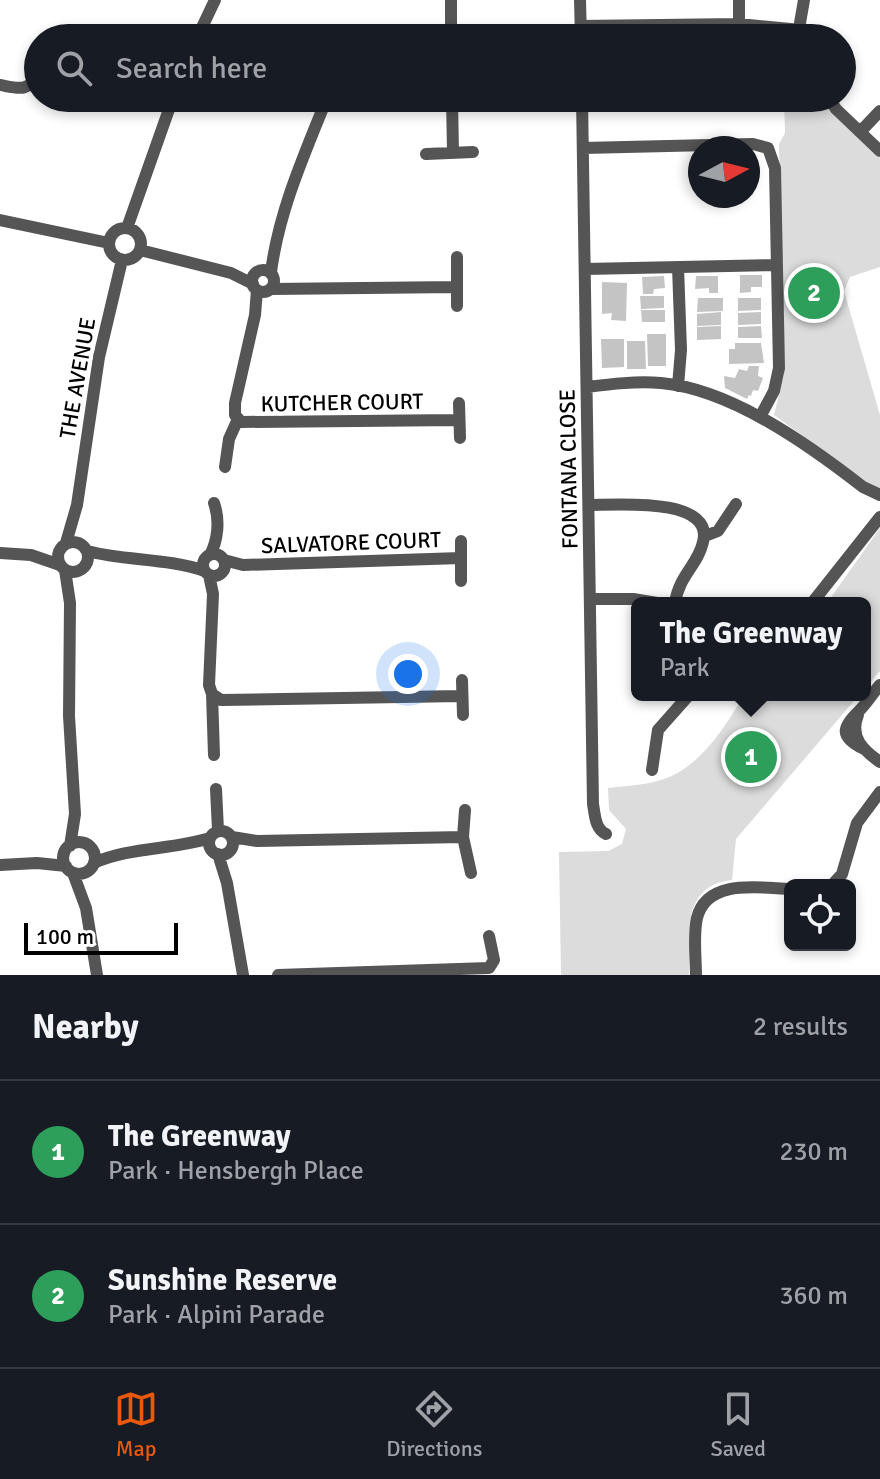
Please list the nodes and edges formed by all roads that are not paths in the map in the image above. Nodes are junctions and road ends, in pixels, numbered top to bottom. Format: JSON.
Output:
{"nodes":[{"id":1,"x":215,"y":0,"type":"edge"},
{"id":2,"x":451,"y":0,"type":"edge"},
{"id":3,"x":580,"y":0,"type":"edge"},
{"id":4,"x":739,"y":0,"type":"edge"},
{"id":5,"x":804,"y":0,"type":"edge"},
{"id":6,"x":204,"y":24,"type":"edge"},
{"id":7,"x":451,"y":24,"type":"edge"},
{"id":8,"x":581,"y":24,"type":"edge"},
{"id":9,"x":739,"y":24,"type":"edge"},
{"id":10,"x":803,"y":24,"type":"edge"},
{"id":11,"x":0,"y":85,"type":"edge"},
{"id":12,"x":24,"y":89,"type":"edge"},
{"id":13,"x":880,"y":111,"type":"edge"},
{"id":14,"x":168,"y":112,"type":"edge"},
{"id":15,"x":322,"y":112,"type":"edge"},
{"id":16,"x":452,"y":112,"type":"edge"},
{"id":17,"x":582,"y":112,"type":"edge"},
{"id":18,"x":839,"y":112,"type":"edge"},
{"id":19,"x":860,"y":132,"type":"junction"},
{"id":20,"x":583,"y":148,"type":"junction"},
{"id":21,"x":880,"y":151,"type":"edge"},
{"id":22,"x":473,"y":152,"type":"dead end"},
{"id":23,"x":453,"y":153,"type":"junction"},
{"id":24,"x":426,"y":154,"type":"dead end"},
{"id":25,"x":0,"y":220,"type":"edge"},
{"id":26,"x":127,"y":228,"type":"junction"},
{"id":27,"x":109,"y":243,"type":"junction"},
{"id":28,"x":140,"y":250,"type":"junction"},
{"id":29,"x":457,"y":257,"type":"dead end"},
{"id":30,"x":122,"y":260,"type":"junction"},
{"id":31,"x":777,"y":265,"type":"junction"},
{"id":32,"x":678,"y":267,"type":"junction"},
{"id":33,"x":585,"y":269,"type":"junction"},
{"id":34,"x":264,"y":281,"type":"junction"},
{"id":35,"x":457,"y":287,"type":"junction"},
{"id":36,"x":457,"y":306,"type":"dead end"},
{"id":37,"x":678,"y":386,"type":"junction"},
{"id":38,"x":587,"y":387,"type":"junction"},
{"id":39,"x":459,"y":403,"type":"dead end"},
{"id":40,"x":760,"y":417,"type":"junction"},
{"id":41,"x":238,"y":419,"type":"junction"},
{"id":42,"x":459,"y":420,"type":"junction"},
{"id":43,"x":460,"y":438,"type":"dead end"},
{"id":44,"x":225,"y":467,"type":"dead end"},
{"id":45,"x":880,"y":500,"type":"edge"},
{"id":46,"x":214,"y":503,"type":"dead end"},
{"id":47,"x":736,"y":504,"type":"dead end"},
{"id":48,"x":77,"y":505,"type":"junction"},
{"id":49,"x":589,"y":505,"type":"junction"},
{"id":50,"x":880,"y":517,"type":"edge"},
{"id":51,"x":868,"y":529,"type":"junction"},
{"id":52,"x":705,"y":536,"type":"junction"},
{"id":53,"x":461,"y":541,"type":"dead end"},
{"id":54,"x":63,"y":545,"type":"junction"},
{"id":55,"x":0,"y":553,"type":"edge"},
{"id":56,"x":31,"y":555,"type":"junction"},
{"id":57,"x":84,"y":558,"type":"junction"},
{"id":58,"x":461,"y":558,"type":"junction"},
{"id":59,"x":214,"y":565,"type":"junction"},
{"id":60,"x":62,"y":567,"type":"junction"},
{"id":61,"x":461,"y":581,"type":"dead end"},
{"id":62,"x":676,"y":597,"type":"edge"},
{"id":63,"x":817,"y":597,"type":"edge"},
{"id":64,"x":590,"y":599,"type":"junction"},
{"id":65,"x":631,"y":599,"type":"edge"},
{"id":66,"x":70,"y":603,"type":"junction"},
{"id":67,"x":462,"y":680,"type":"dead end"},
{"id":68,"x":212,"y":694,"type":"junction"},
{"id":69,"x":461,"y":696,"type":"junction"},
{"id":70,"x":684,"y":701,"type":"edge"},
{"id":71,"x":867,"y":701,"type":"edge"},
{"id":72,"x":463,"y":715,"type":"dead end"},
{"id":73,"x":214,"y":755,"type":"dead end"},
{"id":74,"x":879,"y":763,"type":"edge"},
{"id":75,"x":652,"y":770,"type":"dead end"},
{"id":76,"x":216,"y":789,"type":"dead end"},
{"id":77,"x":880,"y":792,"type":"edge"},
{"id":78,"x":465,"y":810,"type":"dead end"},
{"id":79,"x":75,"y":814,"type":"junction"},
{"id":80,"x":606,"y":834,"type":"dead end"},
{"id":81,"x":463,"y":837,"type":"junction"},
{"id":82,"x":221,"y":844,"type":"junction"},
{"id":83,"x":88,"y":846,"type":"junction"},
{"id":84,"x":120,"y":853,"type":"junction"},
{"id":85,"x":847,"y":854,"type":"junction"},
{"id":86,"x":68,"y":860,"type":"junction"},
{"id":87,"x":0,"y":865,"type":"edge"},
{"id":88,"x":91,"y":867,"type":"junction"},
{"id":89,"x":471,"y":873,"type":"dead end"},
{"id":90,"x":837,"y":879,"type":"edge"},
{"id":91,"x":847,"y":879,"type":"edge"},
{"id":92,"x":784,"y":889,"type":"edge"},
{"id":93,"x":86,"y":908,"type":"junction"},
{"id":94,"x":489,"y":936,"type":"dead end"},
{"id":95,"x":491,"y":971,"type":"edge"},
{"id":96,"x":97,"y":975,"type":"edge"},
{"id":97,"x":243,"y":975,"type":"edge"},
{"id":98,"x":278,"y":975,"type":"edge"},
{"id":99,"x":696,"y":975,"type":"edge"}],
"edges":[{"from":1,"to":6,"type":"street"},
{"from":2,"to":7,"type":"street"},
{"from":3,"to":8,"type":"street"},
{"from":4,"to":9,"type":"street"},
{"from":5,"to":10,"type":"street"},
{"from":11,"to":12,"type":"street"},
{"from":13,"to":19,"type":"street"},
{"from":14,"to":26,"type":"street"},
{"from":15,"to":34,"type":"street","name":"KUTCHER COURT"},
{"from":16,"to":23,"type":"street"},
{"from":17,"to":20,"type":"street","name":"FONTANA CLOSE"},
{"from":18,"to":19,"type":"street"},
{"from":19,"to":21,"type":"street"},
{"from":20,"to":31,"type":"street"},
{"from":20,"to":33,"type":"street","name":"FONTANA CLOSE"},
{"from":22,"to":23,"type":"street"},
{"from":23,"to":24,"type":"street"},
{"from":25,"to":27,"type":"street"},
{"from":26,"to":27,"type":"street"},
{"from":26,"to":28,"type":"street"},
{"from":27,"to":30,"type":"street"},
{"from":28,"to":30,"type":"street"},
{"from":28,"to":34,"type":"street"},
{"from":29,"to":35,"type":"street"},
{"from":30,"to":48,"type":"street","name":"THE AVENUE"},
{"from":31,"to":32,"type":"street"},
{"from":31,"to":40,"type":"street"},
{"from":32,"to":33,"type":"street"},
{"from":32,"to":37,"type":"street"},
{"from":33,"to":38,"type":"street","name":"FONTANA CLOSE"},
{"from":34,"to":35,"type":"street"},
{"from":34,"to":41,"type":"street","name":"KUTCHER COURT"},
{"from":35,"to":36,"type":"street"},
{"from":37,"to":38,"type":"street"},
{"from":37,"to":40,"type":"street"},
{"from":38,"to":49,"type":"street","name":"FONTANA CLOSE"},
{"from":39,"to":42,"type":"street"},
{"from":40,"to":45,"type":"street"},
{"from":41,"to":42,"type":"street","name":"KUTCHER COURT"},
{"from":41,"to":44,"type":"street"},
{"from":42,"to":43,"type":"street"},
{"from":45,"to":51,"type":"street"},
{"from":46,"to":59,"type":"street"},
{"from":47,"to":52,"type":"street"},
{"from":48,"to":54,"type":"street","name":"THE AVENUE"},
{"from":48,"to":57,"type":"street","name":"THE AVENUE"},
{"from":49,"to":52,"type":"street"},
{"from":49,"to":64,"type":"street","name":"FONTANA CLOSE"},
{"from":50,"to":51,"type":"street"},
{"from":51,"to":63,"type":"street"},
{"from":52,"to":62,"type":"street"},
{"from":53,"to":58,"type":"street","name":"SALVATORE COURT"},
{"from":54,"to":56,"type":"street"},
{"from":54,"to":57,"type":"street"},
{"from":54,"to":60,"type":"street","name":"THE AVENUE"},
{"from":55,"to":56,"type":"street"},
{"from":56,"to":60,"type":"street"},
{"from":57,"to":59,"type":"street","name":"SALVATORE COURT"},
{"from":57,"to":60,"type":"street"},
{"from":57,"to":66,"type":"street","name":"THE AVENUE"},
{"from":58,"to":59,"type":"street","name":"SALVATORE COURT"},
{"from":58,"to":61,"type":"street","name":"SALVATORE COURT"},
{"from":59,"to":68,"type":"street"},
{"from":60,"to":66,"type":"street","name":"THE AVENUE"},
{"from":64,"to":65,"type":"street"},
{"from":64,"to":80,"type":"street","name":"FONTANA CLOSE"},
{"from":66,"to":79,"type":"street","name":"THE AVENUE"},
{"from":67,"to":69,"type":"street"},
{"from":68,"to":69,"type":"street"},
{"from":68,"to":73,"type":"street"},
{"from":69,"to":72,"type":"street"},
{"from":70,"to":75,"type":"street"},
{"from":71,"to":74,"type":"street"},
{"from":76,"to":82,"type":"street"},
{"from":77,"to":85,"type":"street"},
{"from":78,"to":81,"type":"street"},
{"from":79,"to":83,"type":"street","name":"THE AVENUE"},
{"from":79,"to":86,"type":"street","name":"THE AVENUE"},
{"from":81,"to":82,"type":"street"},
{"from":81,"to":89,"type":"street"},
{"from":82,"to":84,"type":"street"},
{"from":82,"to":97,"type":"street"},
{"from":83,"to":84,"type":"street"},
{"from":83,"to":86,"type":"street"},
{"from":83,"to":88,"type":"street","name":"THE AVENUE"},
{"from":84,"to":88,"type":"street"},
{"from":85,"to":90,"type":"street"},
{"from":85,"to":91,"type":"street"},
{"from":86,"to":87,"type":"street"},
{"from":86,"to":88,"type":"street"},
{"from":86,"to":93,"type":"street","name":"THE AVENUE"},
{"from":88,"to":93,"type":"street","name":"THE AVENUE"},
{"from":92,"to":99,"type":"street"},
{"from":93,"to":96,"type":"street","name":"THE AVENUE"},
{"from":94,"to":95,"type":"street"},
{"from":95,"to":98,"type":"street"}]}
